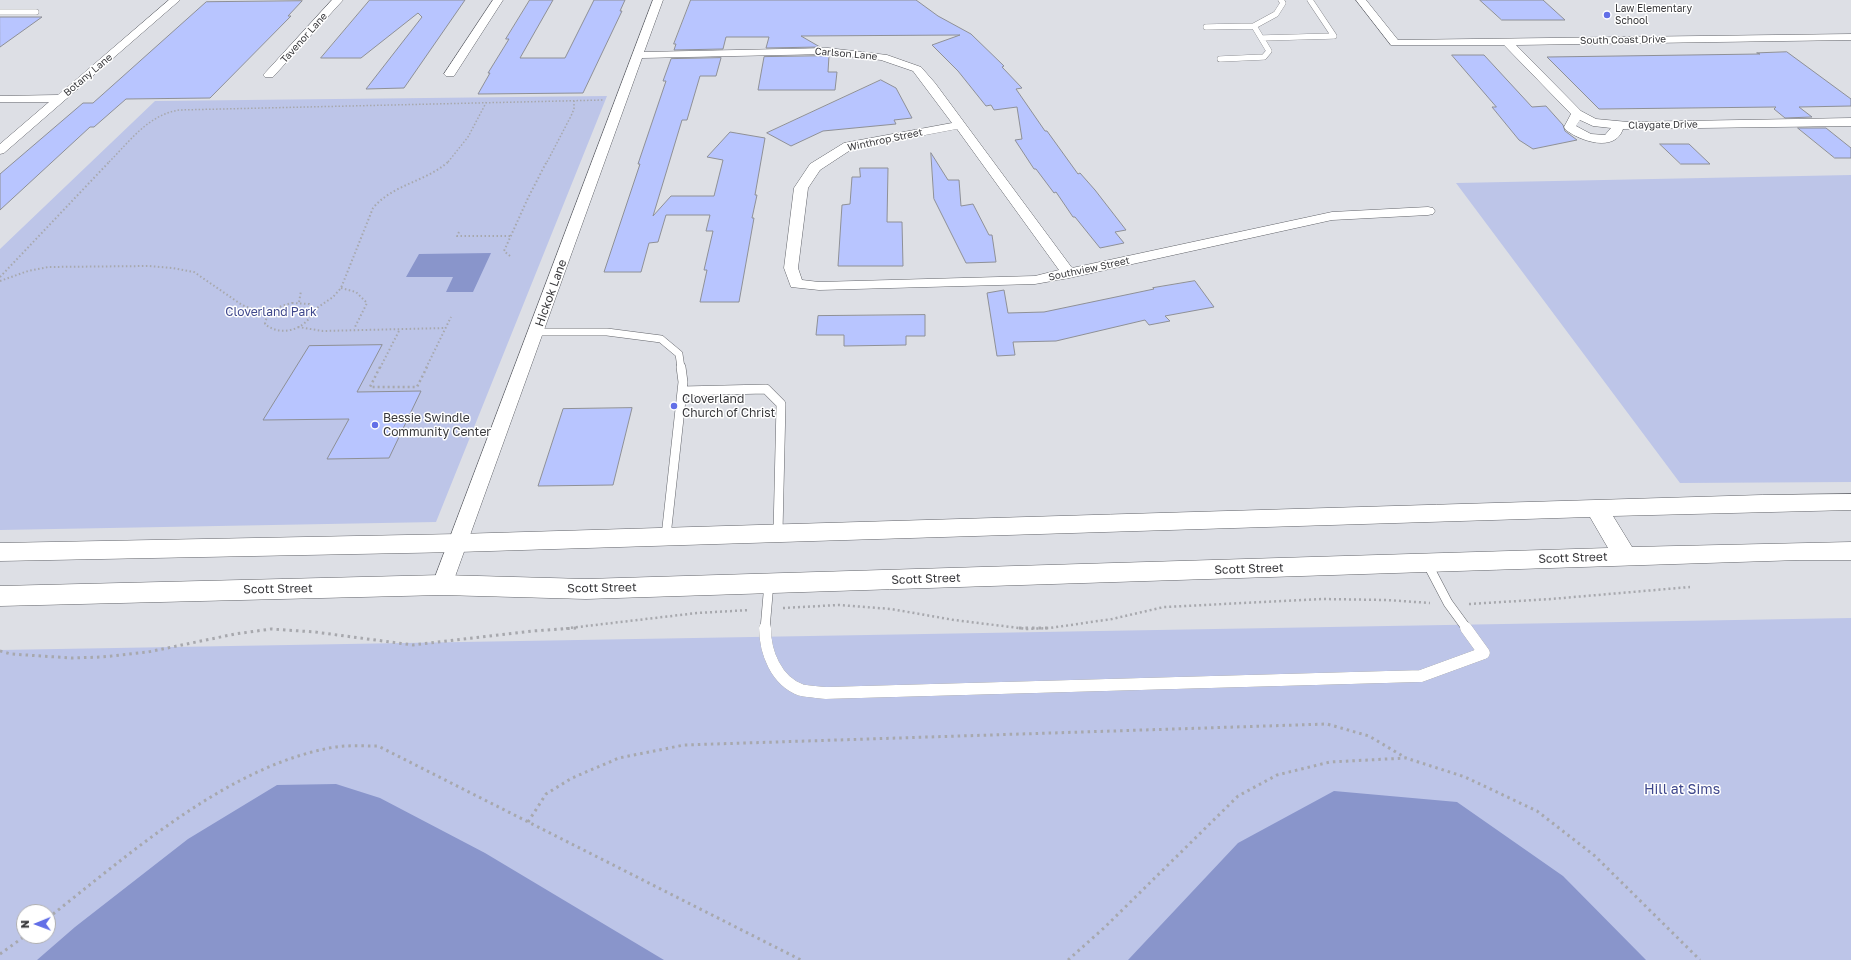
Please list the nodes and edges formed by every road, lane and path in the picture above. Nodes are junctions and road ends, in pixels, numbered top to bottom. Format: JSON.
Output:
{"nodes":[{"id":1,"x":175,"y":0,"type":"edge"},
{"id":2,"x":338,"y":0,"type":"edge"},
{"id":3,"x":498,"y":0,"type":"edge"},
{"id":4,"x":658,"y":0,"type":"edge"},
{"id":5,"x":1282,"y":0,"type":"edge"},
{"id":6,"x":1310,"y":0,"type":"edge"},
{"id":7,"x":1360,"y":0,"type":"edge"},
{"id":8,"x":0,"y":12,"type":"edge"},
{"id":9,"x":36,"y":12,"type":"dead end"},
{"id":10,"x":1254,"y":26,"type":"junction"},
{"id":11,"x":1206,"y":27,"type":"dead end"},
{"id":12,"x":1851,"y":37,"type":"edge"},
{"id":13,"x":1262,"y":38,"type":"junction"},
{"id":14,"x":1507,"y":42,"type":"junction"},
{"id":15,"x":639,"y":55,"type":"junction"},
{"id":16,"x":1220,"y":59,"type":"dead end"},
{"id":17,"x":450,"y":74,"type":"dead end"},
{"id":18,"x":269,"y":75,"type":"dead end"},
{"id":19,"x":61,"y":98,"type":"junction"},
{"id":20,"x":0,"y":99,"type":"edge"},
{"id":21,"x":622,"y":100,"type":"junction"},
{"id":22,"x":487,"y":101,"type":"junction"},
{"id":23,"x":574,"y":101,"type":"junction"},
{"id":24,"x":1577,"y":114,"type":"junction"},
{"id":25,"x":1851,"y":122,"type":"edge"},
{"id":26,"x":960,"y":125,"type":"junction"},
{"id":27,"x":1618,"y":126,"type":"junction"},
{"id":28,"x":0,"y":150,"type":"edge"},
{"id":29,"x":1428,"y":211,"type":"dead end"},
{"id":30,"x":459,"y":232,"type":"dead end"},
{"id":31,"x":795,"y":235,"type":"joint"},
{"id":32,"x":511,"y":236,"type":"junction"},
{"id":33,"x":510,"y":256,"type":"dead end"},
{"id":34,"x":1069,"y":274,"type":"junction"},
{"id":35,"x":0,"y":277,"type":"edge"},
{"id":36,"x":0,"y":281,"type":"edge"},
{"id":37,"x":341,"y":288,"type":"junction"},
{"id":38,"x":301,"y":291,"type":"dead end"},
{"id":39,"x":299,"y":302,"type":"junction"},
{"id":40,"x":314,"y":310,"type":"junction"},
{"id":41,"x":268,"y":315,"type":"junction"},
{"id":42,"x":451,"y":317,"type":"dead end"},
{"id":43,"x":298,"y":327,"type":"junction"},
{"id":44,"x":446,"y":328,"type":"junction"},
{"id":45,"x":353,"y":329,"type":"junction"},
{"id":46,"x":400,"y":329,"type":"junction"},
{"id":47,"x":536,"y":332,"type":"junction"},
{"id":48,"x":682,"y":391,"type":"junction"},
{"id":49,"x":1851,"y":502,"type":"edge"},
{"id":50,"x":1596,"y":508,"type":"junction"},
{"id":51,"x":778,"y":532,"type":"junction"},
{"id":52,"x":666,"y":536,"type":"junction"},
{"id":53,"x":458,"y":542,"type":"junction"},
{"id":54,"x":1851,"y":551,"type":"edge"},
{"id":55,"x":0,"y":552,"type":"edge"},
{"id":56,"x":1625,"y":556,"type":"junction"},
{"id":57,"x":1427,"y":563,"type":"junction"},
{"id":58,"x":769,"y":583,"type":"junction"},
{"id":59,"x":442,"y":585,"type":"junction"},
{"id":60,"x":1690,"y":587,"type":"dead end"},
{"id":61,"x":0,"y":596,"type":"edge"},
{"id":62,"x":1448,"y":603,"type":"junction"},
{"id":63,"x":767,"y":608,"type":"junction"},
{"id":64,"x":0,"y":651,"type":"edge"},
{"id":65,"x":1406,"y":758,"type":"junction"},
{"id":66,"x":528,"y":822,"type":"junction"},
{"id":67,"x":56,"y":912,"type":"edge"},
{"id":68,"x":16,"y":942,"type":"edge"},
{"id":69,"x":0,"y":954,"type":"edge"},
{"id":70,"x":801,"y":960,"type":"edge"},
{"id":71,"x":1068,"y":960,"type":"edge"},
{"id":72,"x":1700,"y":960,"type":"edge"}],
"edges":[{"from":1,"to":19,"type":"street","name":"Botany Lane"},
{"from":2,"to":18,"type":"street","name":"Tavenor Lane"},
{"from":3,"to":17,"type":"street"},
{"from":4,"to":15,"type":"street","name":"Hickok Lane"},
{"from":5,"to":10,"type":"lane"},
{"from":6,"to":13,"type":"lane"},
{"from":7,"to":14,"type":"street","name":"South Coast Drive"},
{"from":8,"to":9,"type":"lane"},
{"from":10,"to":11,"type":"lane"},
{"from":10,"to":13,"type":"lane"},
{"from":12,"to":14,"type":"street","name":"South Coast Drive"},
{"from":13,"to":16,"type":"lane"},
{"from":14,"to":24,"type":"street","name":"Claygate Drive"},
{"from":15,"to":21,"type":"street","name":"Hickok Lane"},
{"from":15,"to":26,"type":"street","name":"Carlson Lane"},
{"from":19,"to":20,"type":"street"},
{"from":19,"to":28,"type":"street","name":"Botany Lane"},
{"from":21,"to":23,"type":"path"},
{"from":21,"to":47,"type":"street","name":"Hickok Lane"},
{"from":22,"to":23,"type":"path"},
{"from":22,"to":35,"type":"path"},
{"from":22,"to":37,"type":"path"},
{"from":23,"to":32,"type":"path"},
{"from":24,"to":27,"type":"street","name":"Claygate Drive"},
{"from":24,"to":27,"type":"street"},
{"from":25,"to":27,"type":"street","name":"Claygate Drive"},
{"from":26,"to":31,"type":"street","name":"Winthrop Street"},
{"from":26,"to":34,"type":"street","name":"Carlson Lane"},
{"from":29,"to":34,"type":"street","name":"Southview Street"},
{"from":30,"to":32,"type":"path"},
{"from":31,"to":34,"type":"street","name":"Southview Street"},
{"from":32,"to":33,"type":"path"},
{"from":36,"to":41,"type":"path"},
{"from":37,"to":40,"type":"path"},
{"from":37,"to":45,"type":"path"},
{"from":38,"to":39,"type":"path"},
{"from":39,"to":40,"type":"path"},
{"from":39,"to":41,"type":"path"},
{"from":40,"to":43,"type":"path"},
{"from":41,"to":43,"type":"path"},
{"from":42,"to":44,"type":"path"},
{"from":43,"to":45,"type":"path"},
{"from":44,"to":46,"type":"path"},
{"from":44,"to":46,"type":"path"},
{"from":45,"to":46,"type":"path"},
{"from":47,"to":48,"type":"lane"},
{"from":47,"to":53,"type":"street","name":"Hickok Lane"},
{"from":48,"to":51,"type":"lane"},
{"from":48,"to":52,"type":"lane"},
{"from":49,"to":50,"type":"main road"},
{"from":50,"to":51,"type":"main road"},
{"from":50,"to":56,"type":"main road"},
{"from":51,"to":52,"type":"main road"},
{"from":52,"to":53,"type":"main road"},
{"from":53,"to":55,"type":"main road"},
{"from":53,"to":59,"type":"street","name":"Hickok Lane"},
{"from":54,"to":56,"type":"main road","name":"Scott Street"},
{"from":56,"to":57,"type":"main road","name":"Scott Street"},
{"from":57,"to":58,"type":"main road","name":"Scott Street"},
{"from":57,"to":62,"type":"lane"},
{"from":58,"to":59,"type":"main road","name":"Scott Street"},
{"from":58,"to":63,"type":"lane"},
{"from":59,"to":61,"type":"main road","name":"Scott Street"},
{"from":60,"to":62,"type":"path"},
{"from":62,"to":63,"type":"path"},
{"from":62,"to":63,"type":"lane"},
{"from":63,"to":64,"type":"path"},
{"from":65,"to":66,"type":"path"},
{"from":65,"to":71,"type":"path"},
{"from":65,"to":72,"type":"path"},
{"from":66,"to":67,"type":"path"},
{"from":66,"to":70,"type":"path"},
{"from":68,"to":69,"type":"path"}]}
